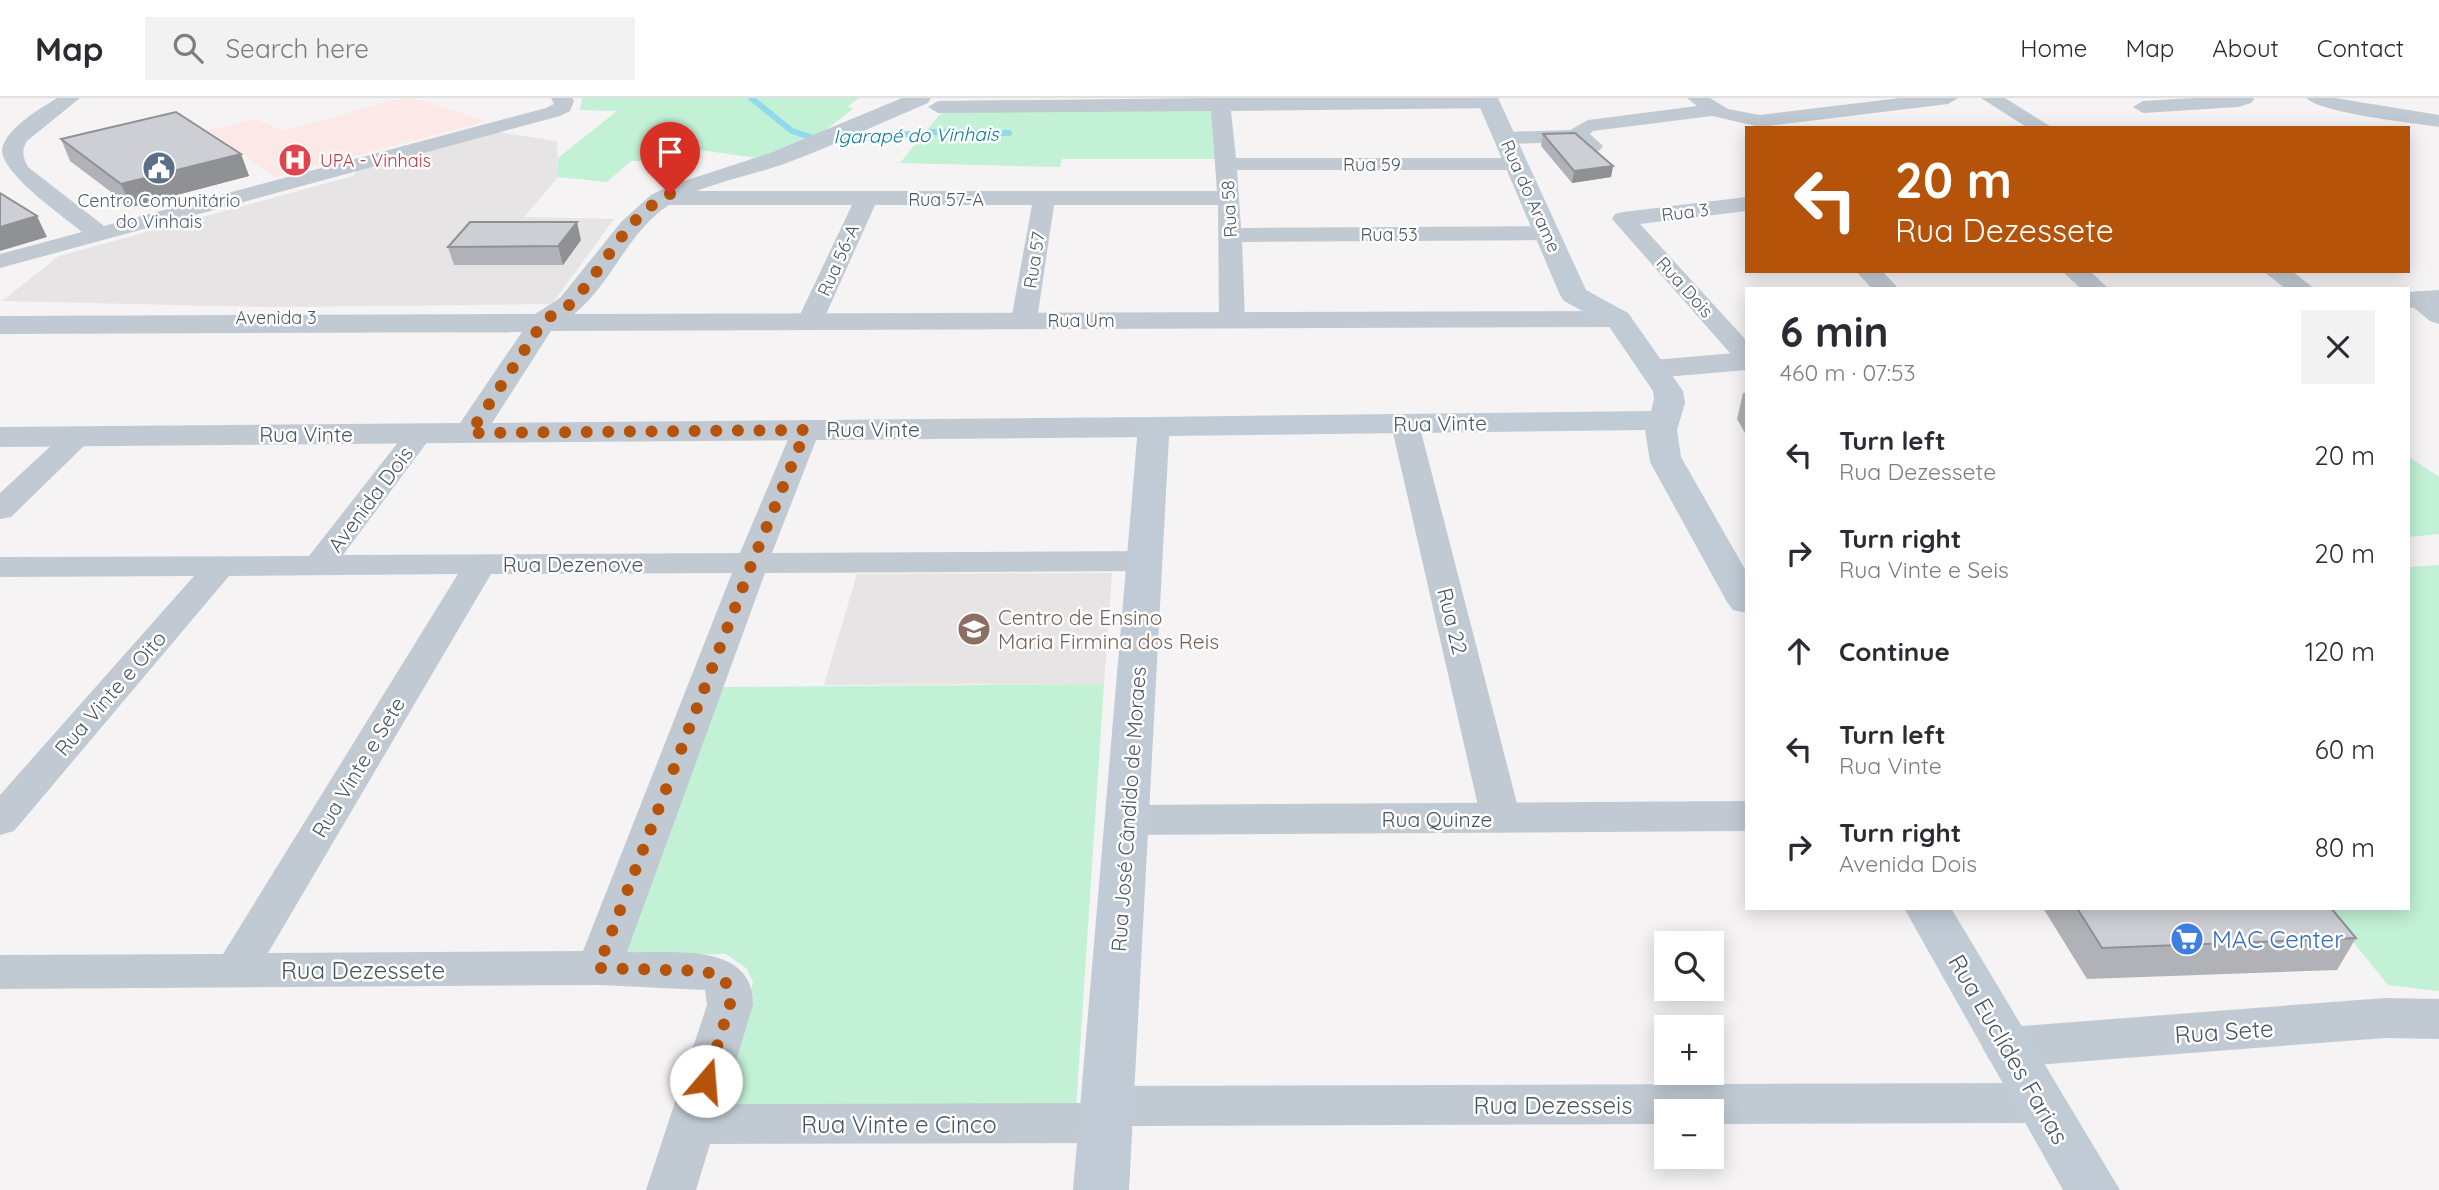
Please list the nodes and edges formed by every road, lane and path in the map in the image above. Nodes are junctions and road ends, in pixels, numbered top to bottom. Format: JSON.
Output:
{"nodes":[{"id":1,"x":70,"y":98,"type":"edge"},
{"id":2,"x":1698,"y":98,"type":"edge"},
{"id":3,"x":1833,"y":98,"type":"edge"},
{"id":4,"x":1948,"y":98,"type":"edge"},
{"id":5,"x":1991,"y":98,"type":"edge"},
{"id":6,"x":2244,"y":98,"type":"edge"},
{"id":7,"x":2317,"y":98,"type":"edge"},
{"id":8,"x":563,"y":100,"type":"edge"},
{"id":9,"x":935,"y":101,"type":"edge"},
{"id":10,"x":1488,"y":101,"type":"edge"},
{"id":11,"x":1220,"y":102,"type":"edge"},
{"id":12,"x":2143,"y":107,"type":"dead end"},
{"id":13,"x":1714,"y":110,"type":"junction"},
{"id":14,"x":1855,"y":110,"type":"junction"},
{"id":15,"x":2439,"y":121,"type":"edge"},
{"id":16,"x":2040,"y":126,"type":"edge"},
{"id":17,"x":1505,"y":138,"type":"junction"},
{"id":18,"x":1227,"y":164,"type":"junction"},
{"id":19,"x":1517,"y":164,"type":"junction"},
{"id":20,"x":1229,"y":198,"type":"junction"},
{"id":21,"x":670,"y":199,"type":"junction"},
{"id":22,"x":866,"y":199,"type":"junction"},
{"id":23,"x":1044,"y":199,"type":"junction"},
{"id":24,"x":1745,"y":204,"type":"edge"},
{"id":25,"x":1623,"y":219,"type":"joint"},
{"id":26,"x":98,"y":233,"type":"junction"},
{"id":27,"x":1547,"y":233,"type":"junction"},
{"id":28,"x":1231,"y":235,"type":"junction"},
{"id":29,"x":0,"y":261,"type":"edge"},
{"id":30,"x":1870,"y":273,"type":"edge"},
{"id":31,"x":2077,"y":273,"type":"edge"},
{"id":32,"x":2279,"y":273,"type":"edge"},
{"id":33,"x":1885,"y":287,"type":"edge"},
{"id":34,"x":2094,"y":287,"type":"edge"},
{"id":35,"x":2300,"y":287,"type":"edge"},
{"id":36,"x":1579,"y":306,"type":"junction"},
{"id":37,"x":1,"y":319,"type":"edge"},
{"id":38,"x":549,"y":319,"type":"junction"},
{"id":39,"x":1618,"y":319,"type":"joint"},
{"id":40,"x":1024,"y":320,"type":"junction"},
{"id":41,"x":1232,"y":320,"type":"junction"},
{"id":42,"x":810,"y":321,"type":"junction"},
{"id":43,"x":1745,"y":354,"type":"edge"},
{"id":44,"x":1745,"y":361,"type":"edge"},
{"id":45,"x":1653,"y":369,"type":"junction"},
{"id":46,"x":1663,"y":420,"type":"junction"},
{"id":47,"x":1405,"y":424,"type":"junction"},
{"id":48,"x":1154,"y":427,"type":"junction"},
{"id":49,"x":806,"y":430,"type":"junction"},
{"id":50,"x":420,"y":433,"type":"junction"},
{"id":51,"x":470,"y":433,"type":"junction"},
{"id":52,"x":78,"y":436,"type":"junction"},
{"id":53,"x":0,"y":437,"type":"edge"},
{"id":54,"x":0,"y":510,"type":"edge"},
{"id":55,"x":1145,"y":561,"type":"junction"},
{"id":56,"x":752,"y":563,"type":"junction"},
{"id":57,"x":481,"y":564,"type":"junction"},
{"id":58,"x":319,"y":565,"type":"junction"},
{"id":59,"x":220,"y":566,"type":"junction"},
{"id":60,"x":0,"y":567,"type":"edge"},
{"id":61,"x":1745,"y":600,"type":"edge"},
{"id":62,"x":1745,"y":816,"type":"edge"},
{"id":63,"x":1501,"y":819,"type":"junction"},
{"id":64,"x":1127,"y":820,"type":"junction"},
{"id":65,"x":0,"y":821,"type":"edge"},
{"id":66,"x":1928,"y":910,"type":"edge"},
{"id":67,"x":598,"y":968,"type":"junction"},
{"id":68,"x":234,"y":971,"type":"junction"},
{"id":69,"x":6,"y":980,"type":"edge"},
{"id":70,"x":2439,"y":1019,"type":"edge"},
{"id":71,"x":2008,"y":1047,"type":"junction"},
{"id":72,"x":2041,"y":1103,"type":"junction"},
{"id":73,"x":1106,"y":1115,"type":"junction"},
{"id":74,"x":693,"y":1124,"type":"junction"},
{"id":75,"x":671,"y":1190,"type":"edge"},
{"id":76,"x":1101,"y":1190,"type":"edge"},
{"id":77,"x":2092,"y":1190,"type":"edge"}],
"edges":[{"from":1,"to":26,"type":"street"},
{"from":2,"to":13,"type":"street"},
{"from":3,"to":14,"type":"street"},
{"from":4,"to":14,"type":"street"},
{"from":5,"to":16,"type":"street"},
{"from":6,"to":12,"type":"street"},
{"from":7,"to":15,"type":"street"},
{"from":8,"to":26,"type":"street"},
{"from":9,"to":11,"type":"street"},
{"from":9,"to":21,"type":"street"},
{"from":10,"to":11,"type":"street"},
{"from":10,"to":17,"type":"main road","name":"Rua do Arame"},
{"from":11,"to":18,"type":"street","name":"Rua 58"},
{"from":13,"to":14,"type":"street"},
{"from":13,"to":17,"type":"street"},
{"from":17,"to":19,"type":"main road","name":"Rua do Arame"},
{"from":18,"to":19,"type":"street","name":"Rua 59"},
{"from":18,"to":20,"type":"street","name":"Rua 58"},
{"from":19,"to":27,"type":"main road","name":"Rua do Arame"},
{"from":20,"to":23,"type":"street","name":"Rua 57-A"},
{"from":20,"to":28,"type":"street","name":"Rua 58"},
{"from":21,"to":22,"type":"street","name":"Rua 57-A"},
{"from":21,"to":38,"type":"street"},
{"from":22,"to":23,"type":"street","name":"Rua 57-A"},
{"from":22,"to":42,"type":"street","name":"Rua 56-A"},
{"from":23,"to":40,"type":"street","name":"Rua 57"},
{"from":24,"to":25,"type":"street","name":"Rua 3"},
{"from":25,"to":43,"type":"street","name":"Rua Dois"},
{"from":26,"to":29,"type":"street"},
{"from":27,"to":28,"type":"street","name":"Rua 53"},
{"from":27,"to":36,"type":"main road","name":"Rua do Arame"},
{"from":28,"to":41,"type":"street","name":"Rua 58"},
{"from":30,"to":33,"type":"street"},
{"from":31,"to":34,"type":"street"},
{"from":32,"to":35,"type":"street"},
{"from":36,"to":39,"type":"street","name":"Rua Um"},
{"from":36,"to":41,"type":"street","name":"Rua Um"},
{"from":37,"to":38,"type":"street","name":"Avenida 3"},
{"from":38,"to":42,"type":"street","name":"Rua Um"},
{"from":38,"to":51,"type":"street"},
{"from":39,"to":45,"type":"main road"},
{"from":40,"to":41,"type":"street","name":"Rua Um"},
{"from":40,"to":42,"type":"street","name":"Rua Um"},
{"from":44,"to":45,"type":"street"},
{"from":45,"to":46,"type":"main road"},
{"from":46,"to":47,"type":"main road","name":"Rua Vinte"},
{"from":46,"to":61,"type":"main road"},
{"from":47,"to":48,"type":"main road","name":"Rua Vinte"},
{"from":47,"to":63,"type":"street","name":"Rua 22"},
{"from":48,"to":49,"type":"street","name":"Rua Vinte"},
{"from":48,"to":55,"type":"main road","name":"Rua José Cândido de Moraes"},
{"from":49,"to":51,"type":"street","name":"Rua Vinte"},
{"from":49,"to":56,"type":"street"},
{"from":50,"to":51,"type":"street","name":"Rua Vinte"},
{"from":50,"to":52,"type":"street","name":"Rua Vinte"},
{"from":50,"to":58,"type":"street","name":"Avenida Dois"},
{"from":52,"to":53,"type":"street","name":"Rua Vinte"},
{"from":52,"to":54,"type":"street"},
{"from":55,"to":56,"type":"street","name":"Rua Dezenove"},
{"from":55,"to":64,"type":"main road","name":"Rua José Cândido de Moraes"},
{"from":56,"to":57,"type":"street","name":"Rua Dezenove"},
{"from":56,"to":67,"type":"street"},
{"from":57,"to":58,"type":"street","name":"Rua Dezenove"},
{"from":57,"to":68,"type":"street","name":"Rua Vinte e Sete"},
{"from":58,"to":59,"type":"street","name":"Rua Dezenove"},
{"from":59,"to":60,"type":"street","name":"Rua Dezenove"},
{"from":59,"to":65,"type":"street","name":"Rua Vinte e Oito"},
{"from":62,"to":63,"type":"street","name":"Rua Quinze"},
{"from":63,"to":64,"type":"street","name":"Rua Quinze"},
{"from":64,"to":73,"type":"main road","name":"Rua José Cândido de Moraes"},
{"from":66,"to":71,"type":"main road","name":"Rua Euclídes Farias"},
{"from":67,"to":68,"type":"street","name":"Rua Dezessete"},
{"from":67,"to":74,"type":"street","name":"Rua Dezessete"},
{"from":68,"to":69,"type":"street","name":"Rua Dezessete"},
{"from":70,"to":71,"type":"street","name":"Rua Sete"},
{"from":71,"to":72,"type":"main road","name":"Rua Euclídes Farias"},
{"from":72,"to":73,"type":"street","name":"Rua Dezesseis"},
{"from":72,"to":77,"type":"main road","name":"Rua Euclídes Farias"},
{"from":73,"to":74,"type":"street","name":"Rua Vinte e Cinco"},
{"from":73,"to":76,"type":"main road","name":"Rua José Cândido de Moraes"},
{"from":74,"to":75,"type":"street"}]}
